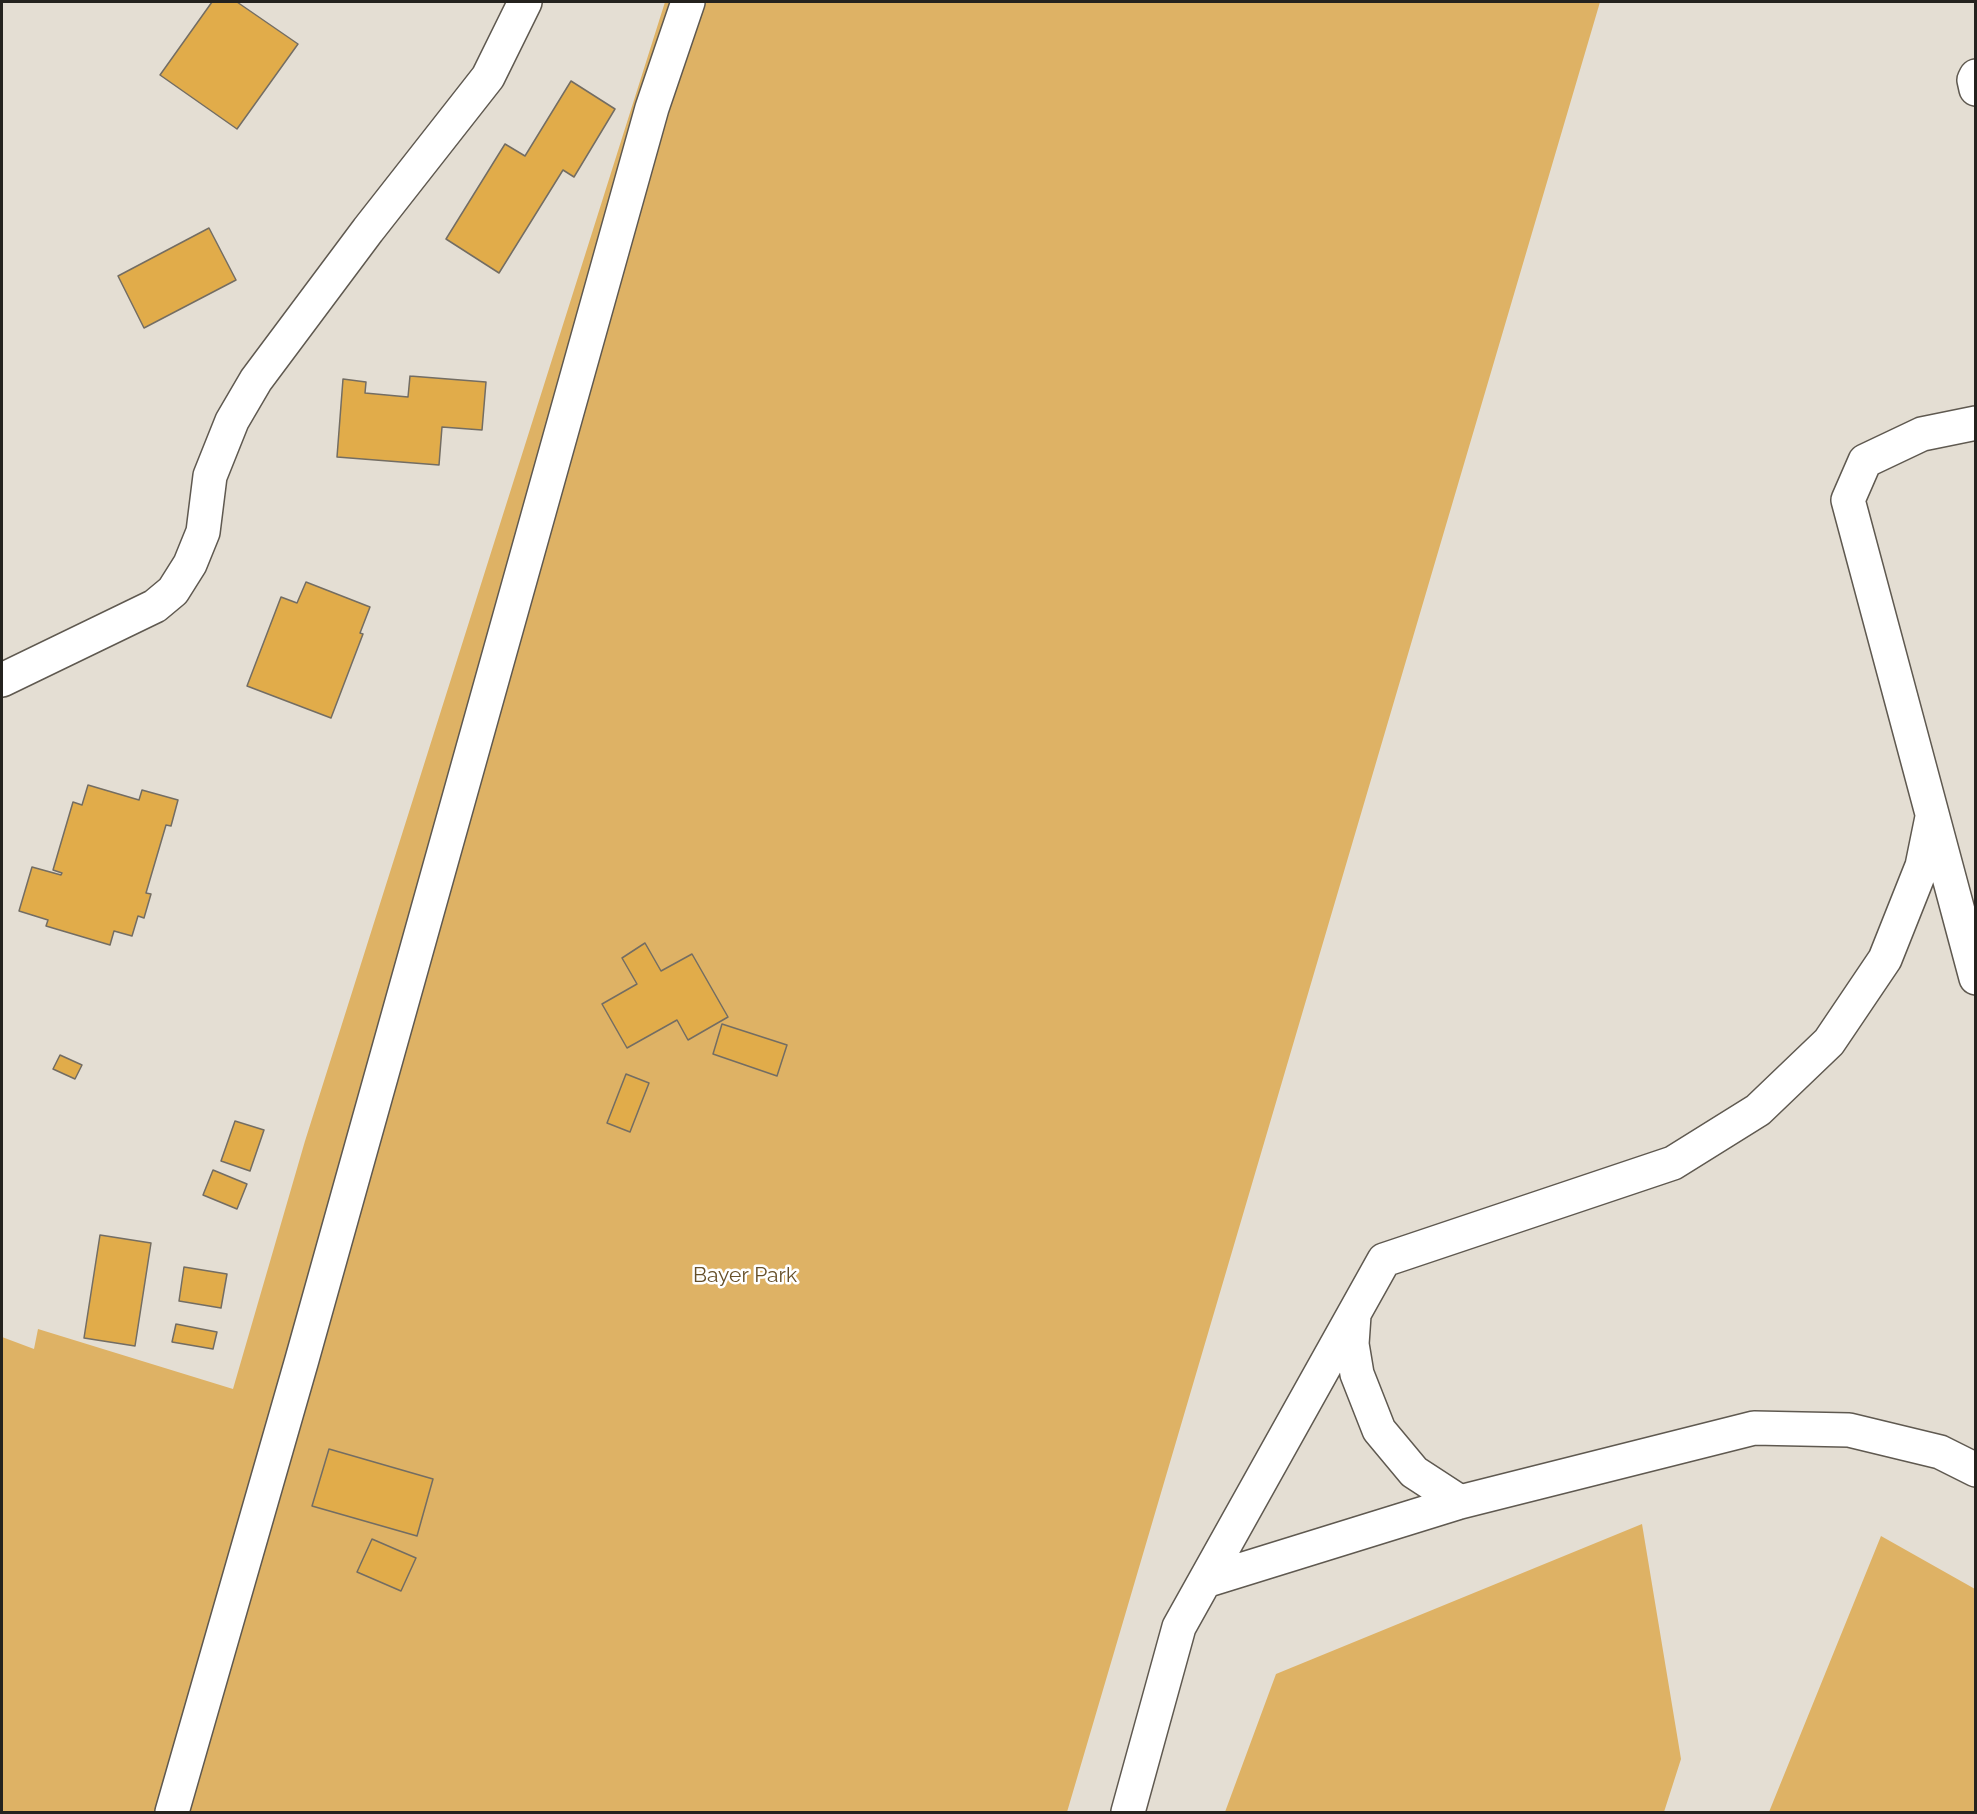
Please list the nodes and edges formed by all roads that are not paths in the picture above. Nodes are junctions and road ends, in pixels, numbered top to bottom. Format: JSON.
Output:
{"nodes":[{"id":1,"x":525,"y":2,"type":"edge"},
{"id":2,"x":688,"y":2,"type":"edge"},
{"id":3,"x":1976,"y":76,"type":"edge"},
{"id":4,"x":1976,"y":89,"type":"edge"},
{"id":5,"x":1976,"y":423,"type":"edge"},
{"id":6,"x":2,"y":680,"type":"edge"},
{"id":7,"x":1932,"y":817,"type":"junction"},
{"id":8,"x":1976,"y":978,"type":"edge"},
{"id":9,"x":1354,"y":1314,"type":"junction"},
{"id":10,"x":1976,"y":1470,"type":"edge"},
{"id":11,"x":1460,"y":1502,"type":"junction"},
{"id":12,"x":1205,"y":1581,"type":"junction"},
{"id":13,"x":172,"y":1812,"type":"edge"},
{"id":14,"x":1128,"y":1812,"type":"edge"}],
"edges":[{"from":1,"to":6,"type":"street"},
{"from":2,"to":13,"type":"street"},
{"from":3,"to":4,"type":"street"},
{"from":5,"to":7,"type":"street"},
{"from":7,"to":8,"type":"street"},
{"from":7,"to":9,"type":"street"},
{"from":9,"to":11,"type":"street"},
{"from":9,"to":12,"type":"street"},
{"from":10,"to":11,"type":"street"},
{"from":11,"to":12,"type":"street"},
{"from":12,"to":14,"type":"street"}]}
